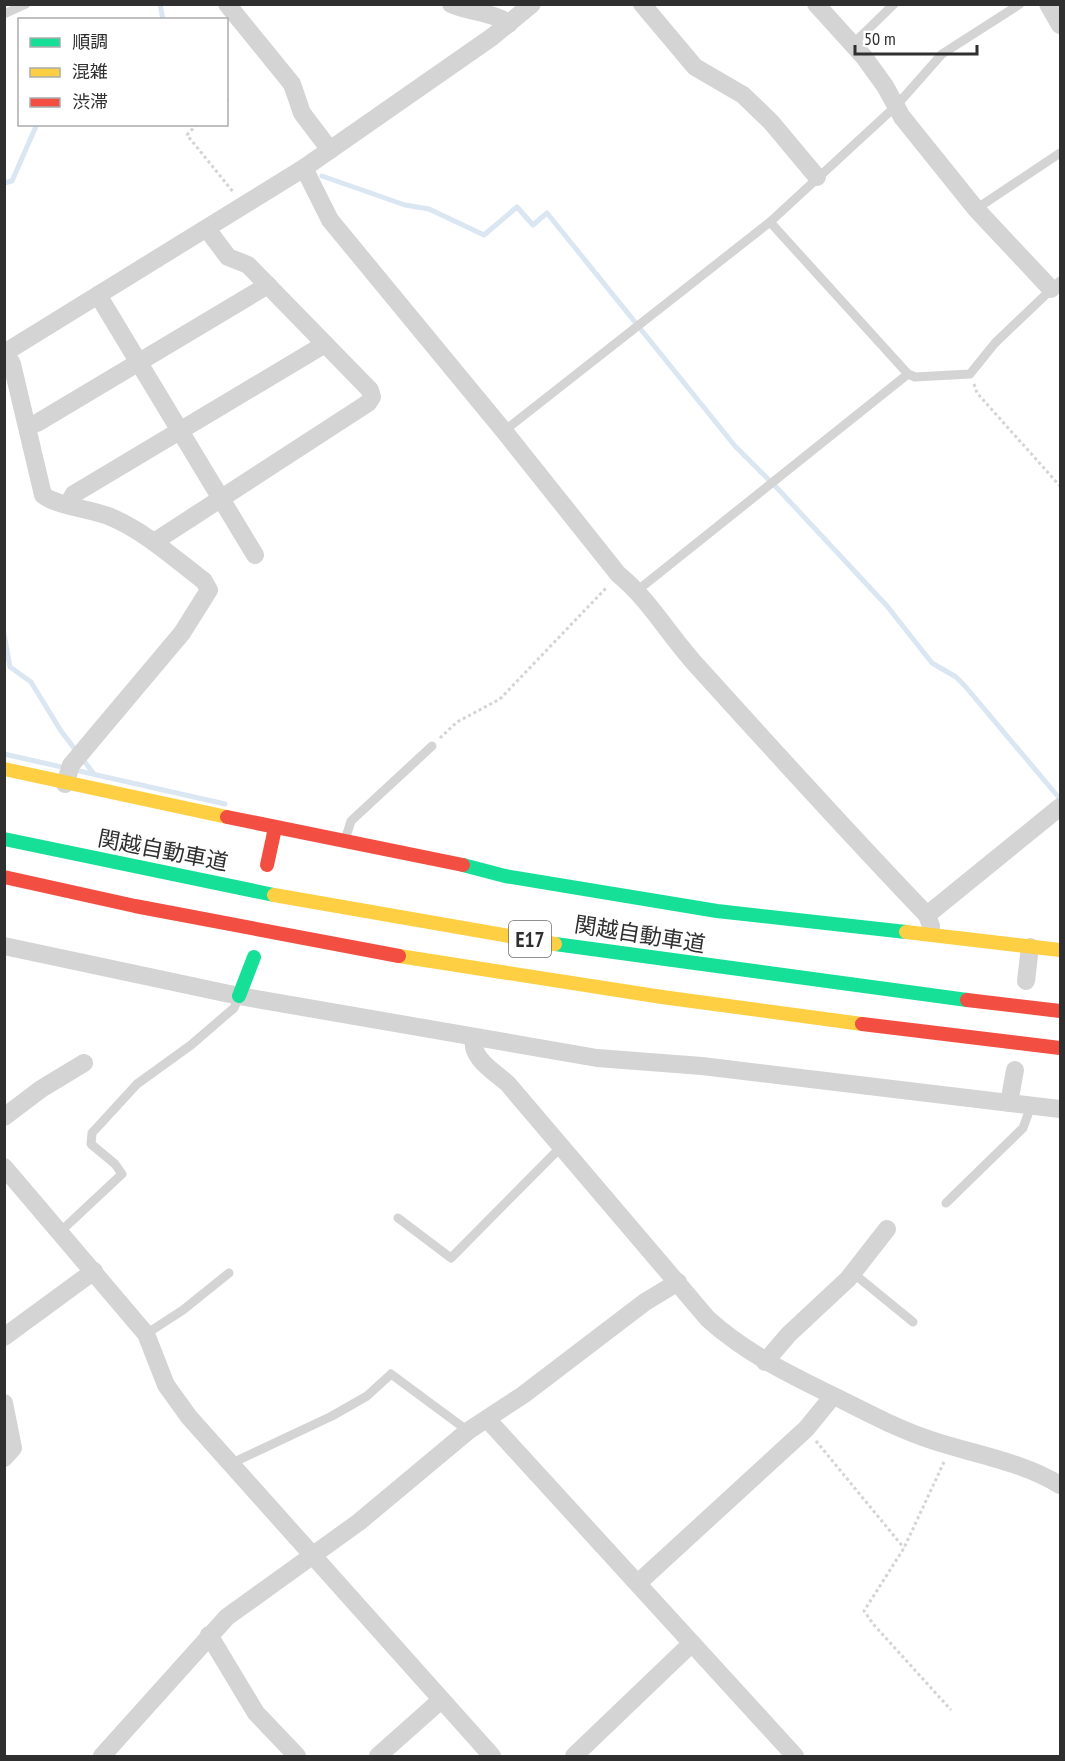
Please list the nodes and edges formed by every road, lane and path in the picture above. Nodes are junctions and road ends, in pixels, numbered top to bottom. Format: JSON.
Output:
{"nodes":[{"id":1,"x":26,"y":4,"type":"edge"},
{"id":2,"x":227,"y":4,"type":"edge"},
{"id":3,"x":451,"y":4,"type":"edge"},
{"id":4,"x":532,"y":4,"type":"edge"},
{"id":5,"x":642,"y":4,"type":"edge"},
{"id":6,"x":816,"y":4,"type":"edge"},
{"id":7,"x":894,"y":4,"type":"edge"},
{"id":8,"x":1020,"y":4,"type":"edge"},
{"id":9,"x":1048,"y":4,"type":"edge"},
{"id":10,"x":4,"y":14,"type":"edge"},
{"id":11,"x":509,"y":24,"type":"junction"},
{"id":12,"x":1060,"y":25,"type":"edge"},
{"id":13,"x":854,"y":44,"type":"junction"},
{"id":14,"x":896,"y":106,"type":"junction"},
{"id":15,"x":195,"y":126,"type":"edge"},
{"id":16,"x":330,"y":150,"type":"junction"},
{"id":17,"x":1060,"y":153,"type":"edge"},
{"id":18,"x":304,"y":168,"type":"junction"},
{"id":19,"x":817,"y":177,"type":"junction"},
{"id":20,"x":244,"y":207,"type":"junction"},
{"id":21,"x":975,"y":209,"type":"junction"},
{"id":22,"x":770,"y":222,"type":"junction"},
{"id":23,"x":207,"y":229,"type":"junction"},
{"id":24,"x":268,"y":285,"type":"junction"},
{"id":25,"x":1056,"y":285,"type":"edge"},
{"id":26,"x":98,"y":295,"type":"junction"},
{"id":27,"x":325,"y":344,"type":"junction"},
{"id":28,"x":5,"y":353,"type":"edge"},
{"id":29,"x":140,"y":362,"type":"junction"},
{"id":30,"x":908,"y":374,"type":"junction"},
{"id":31,"x":970,"y":374,"type":"junction"},
{"id":32,"x":27,"y":426,"type":"junction"},
{"id":33,"x":504,"y":431,"type":"junction"},
{"id":34,"x":180,"y":432,"type":"junction"},
{"id":35,"x":1060,"y":486,"type":"edge"},
{"id":36,"x":221,"y":500,"type":"junction"},
{"id":37,"x":68,"y":504,"type":"junction"},
{"id":38,"x":154,"y":542,"type":"junction"},
{"id":39,"x":255,"y":555,"type":"dead end"},
{"id":40,"x":618,"y":574,"type":"junction"},
{"id":41,"x":638,"y":590,"type":"junction"},
{"id":42,"x":432,"y":746,"type":"joint"},
{"id":43,"x":4,"y":769,"type":"edge"},
{"id":44,"x":65,"y":784,"type":"junction"},
{"id":45,"x":1060,"y":807,"type":"edge"},
{"id":46,"x":275,"y":828,"type":"junction"},
{"id":47,"x":4,"y":839,"type":"edge"},
{"id":48,"x":345,"y":840,"type":"junction"},
{"id":49,"x":267,"y":866,"type":"dead end"},
{"id":50,"x":4,"y":877,"type":"edge"},
{"id":51,"x":927,"y":915,"type":"junction"},
{"id":52,"x":936,"y":938,"type":"junction"},
{"id":53,"x":4,"y":946,"type":"edge"},
{"id":54,"x":1030,"y":947,"type":"junction"},
{"id":55,"x":1060,"y":950,"type":"edge"},
{"id":56,"x":254,"y":957,"type":"dead end"},
{"id":57,"x":1026,"y":981,"type":"dead end"},
{"id":58,"x":239,"y":996,"type":"junction"},
{"id":59,"x":1060,"y":1011,"type":"edge"},
{"id":60,"x":474,"y":1039,"type":"junction"},
{"id":61,"x":1060,"y":1048,"type":"edge"},
{"id":62,"x":84,"y":1063,"type":"dead end"},
{"id":63,"x":1015,"y":1070,"type":"dead end"},
{"id":64,"x":1009,"y":1103,"type":"junction"},
{"id":65,"x":1031,"y":1106,"type":"junction"},
{"id":66,"x":1060,"y":1109,"type":"edge"},
{"id":67,"x":4,"y":1117,"type":"edge"},
{"id":68,"x":561,"y":1147,"type":"junction"},
{"id":69,"x":4,"y":1167,"type":"edge"},
{"id":70,"x":946,"y":1203,"type":"dead end"},
{"id":71,"x":398,"y":1218,"type":"dead end"},
{"id":72,"x":887,"y":1229,"type":"dead end"},
{"id":73,"x":61,"y":1231,"type":"junction"},
{"id":74,"x":94,"y":1271,"type":"junction"},
{"id":75,"x":229,"y":1273,"type":"dead end"},
{"id":76,"x":853,"y":1273,"type":"junction"},
{"id":77,"x":678,"y":1282,"type":"junction"},
{"id":78,"x":913,"y":1322,"type":"dead end"},
{"id":79,"x":146,"y":1334,"type":"junction"},
{"id":80,"x":4,"y":1337,"type":"edge"},
{"id":81,"x":765,"y":1362,"type":"junction"},
{"id":82,"x":833,"y":1396,"type":"junction"},
{"id":83,"x":4,"y":1403,"type":"edge"},
{"id":84,"x":487,"y":1419,"type":"junction"},
{"id":85,"x":806,"y":1429,"type":"junction"},
{"id":86,"x":468,"y":1431,"type":"junction"},
{"id":87,"x":951,"y":1446,"type":"junction"},
{"id":88,"x":4,"y":1458,"type":"edge"},
{"id":89,"x":230,"y":1464,"type":"junction"},
{"id":90,"x":1060,"y":1485,"type":"edge"},
{"id":91,"x":904,"y":1548,"type":"junction"},
{"id":92,"x":309,"y":1555,"type":"junction"},
{"id":93,"x":638,"y":1583,"type":"junction"},
{"id":94,"x":209,"y":1635,"type":"junction"},
{"id":95,"x":692,"y":1643,"type":"junction"},
{"id":96,"x":441,"y":1700,"type":"junction"},
{"id":97,"x":951,"y":1710,"type":"dead end"},
{"id":98,"x":102,"y":1756,"type":"edge"},
{"id":99,"x":297,"y":1756,"type":"edge"},
{"id":100,"x":378,"y":1756,"type":"edge"},
{"id":101,"x":492,"y":1756,"type":"edge"},
{"id":102,"x":574,"y":1756,"type":"edge"},
{"id":103,"x":795,"y":1756,"type":"edge"}],
"edges":[{"from":1,"to":10,"type":"lane"},
{"from":2,"to":16,"type":"street"},
{"from":3,"to":11,"type":"street"},
{"from":4,"to":11,"type":"street"},
{"from":5,"to":19,"type":"street"},
{"from":6,"to":13,"type":"street"},
{"from":7,"to":13,"type":"lane"},
{"from":8,"to":14,"type":"lane"},
{"from":9,"to":12,"type":"street"},
{"from":11,"to":16,"type":"street"},
{"from":13,"to":14,"type":"street"},
{"from":14,"to":19,"type":"lane"},
{"from":14,"to":21,"type":"street"},
{"from":15,"to":20,"type":"path"},
{"from":16,"to":18,"type":"street"},
{"from":17,"to":21,"type":"lane"},
{"from":18,"to":20,"type":"street"},
{"from":18,"to":33,"type":"street"},
{"from":19,"to":22,"type":"lane"},
{"from":20,"to":23,"type":"street"},
{"from":21,"to":25,"type":"street"},
{"from":22,"to":30,"type":"lane"},
{"from":22,"to":33,"type":"lane"},
{"from":23,"to":24,"type":"street"},
{"from":23,"to":26,"type":"street"},
{"from":24,"to":27,"type":"street"},
{"from":24,"to":29,"type":"street"},
{"from":25,"to":31,"type":"lane"},
{"from":26,"to":28,"type":"street"},
{"from":26,"to":29,"type":"street"},
{"from":27,"to":34,"type":"street"},
{"from":27,"to":36,"type":"street"},
{"from":28,"to":32,"type":"street"},
{"from":29,"to":32,"type":"street"},
{"from":29,"to":34,"type":"street"},
{"from":30,"to":31,"type":"lane"},
{"from":30,"to":41,"type":"lane"},
{"from":31,"to":35,"type":"path"},
{"from":32,"to":37,"type":"street"},
{"from":33,"to":40,"type":"street"},
{"from":34,"to":36,"type":"street"},
{"from":34,"to":37,"type":"street"},
{"from":36,"to":38,"type":"street"},
{"from":36,"to":39,"type":"street"},
{"from":37,"to":38,"type":"street"},
{"from":38,"to":44,"type":"street"},
{"from":40,"to":41,"type":"street"},
{"from":40,"to":42,"type":"path"},
{"from":41,"to":51,"type":"street"},
{"from":42,"to":48,"type":"lane"},
{"from":43,"to":44,"type":"main road"},
{"from":44,"to":46,"type":"main road"},
{"from":45,"to":51,"type":"street"},
{"from":46,"to":48,"type":"main road"},
{"from":46,"to":49,"type":"main road"},
{"from":47,"to":59,"type":"main road","name":"関越自動車道","number":"E17"},
{"from":48,"to":52,"type":"main road"},
{"from":50,"to":61,"type":"main road","number":"E17"},
{"from":51,"to":52,"type":"street"},
{"from":52,"to":54,"type":"main road"},
{"from":53,"to":58,"type":"street"},
{"from":54,"to":55,"type":"main road"},
{"from":54,"to":57,"type":"street"},
{"from":56,"to":58,"type":"main road"},
{"from":58,"to":60,"type":"street"},
{"from":58,"to":73,"type":"lane"},
{"from":60,"to":64,"type":"street"},
{"from":60,"to":68,"type":"street"},
{"from":62,"to":67,"type":"street"},
{"from":63,"to":64,"type":"street"},
{"from":64,"to":65,"type":"street"},
{"from":65,"to":66,"type":"street"},
{"from":65,"to":70,"type":"lane"},
{"from":68,"to":71,"type":"lane"},
{"from":68,"to":77,"type":"street"},
{"from":69,"to":73,"type":"street"},
{"from":72,"to":76,"type":"street"},
{"from":73,"to":74,"type":"street"},
{"from":74,"to":79,"type":"street"},
{"from":74,"to":80,"type":"street"},
{"from":75,"to":79,"type":"lane"},
{"from":76,"to":78,"type":"lane"},
{"from":76,"to":81,"type":"street"},
{"from":77,"to":81,"type":"street"},
{"from":77,"to":84,"type":"street"},
{"from":79,"to":89,"type":"street"},
{"from":81,"to":82,"type":"street"},
{"from":82,"to":85,"type":"street"},
{"from":82,"to":87,"type":"street"},
{"from":83,"to":88,"type":"street"},
{"from":84,"to":86,"type":"street"},
{"from":84,"to":93,"type":"street"},
{"from":85,"to":91,"type":"path"},
{"from":85,"to":93,"type":"street"},
{"from":86,"to":89,"type":"lane"},
{"from":86,"to":92,"type":"street"},
{"from":87,"to":90,"type":"street"},
{"from":87,"to":91,"type":"path"},
{"from":89,"to":92,"type":"street"},
{"from":91,"to":97,"type":"path"},
{"from":92,"to":94,"type":"street"},
{"from":92,"to":96,"type":"street"},
{"from":93,"to":95,"type":"street"},
{"from":94,"to":98,"type":"street"},
{"from":94,"to":99,"type":"street"},
{"from":95,"to":102,"type":"street"},
{"from":95,"to":103,"type":"street"},
{"from":96,"to":100,"type":"street"},
{"from":96,"to":101,"type":"street"}]}
